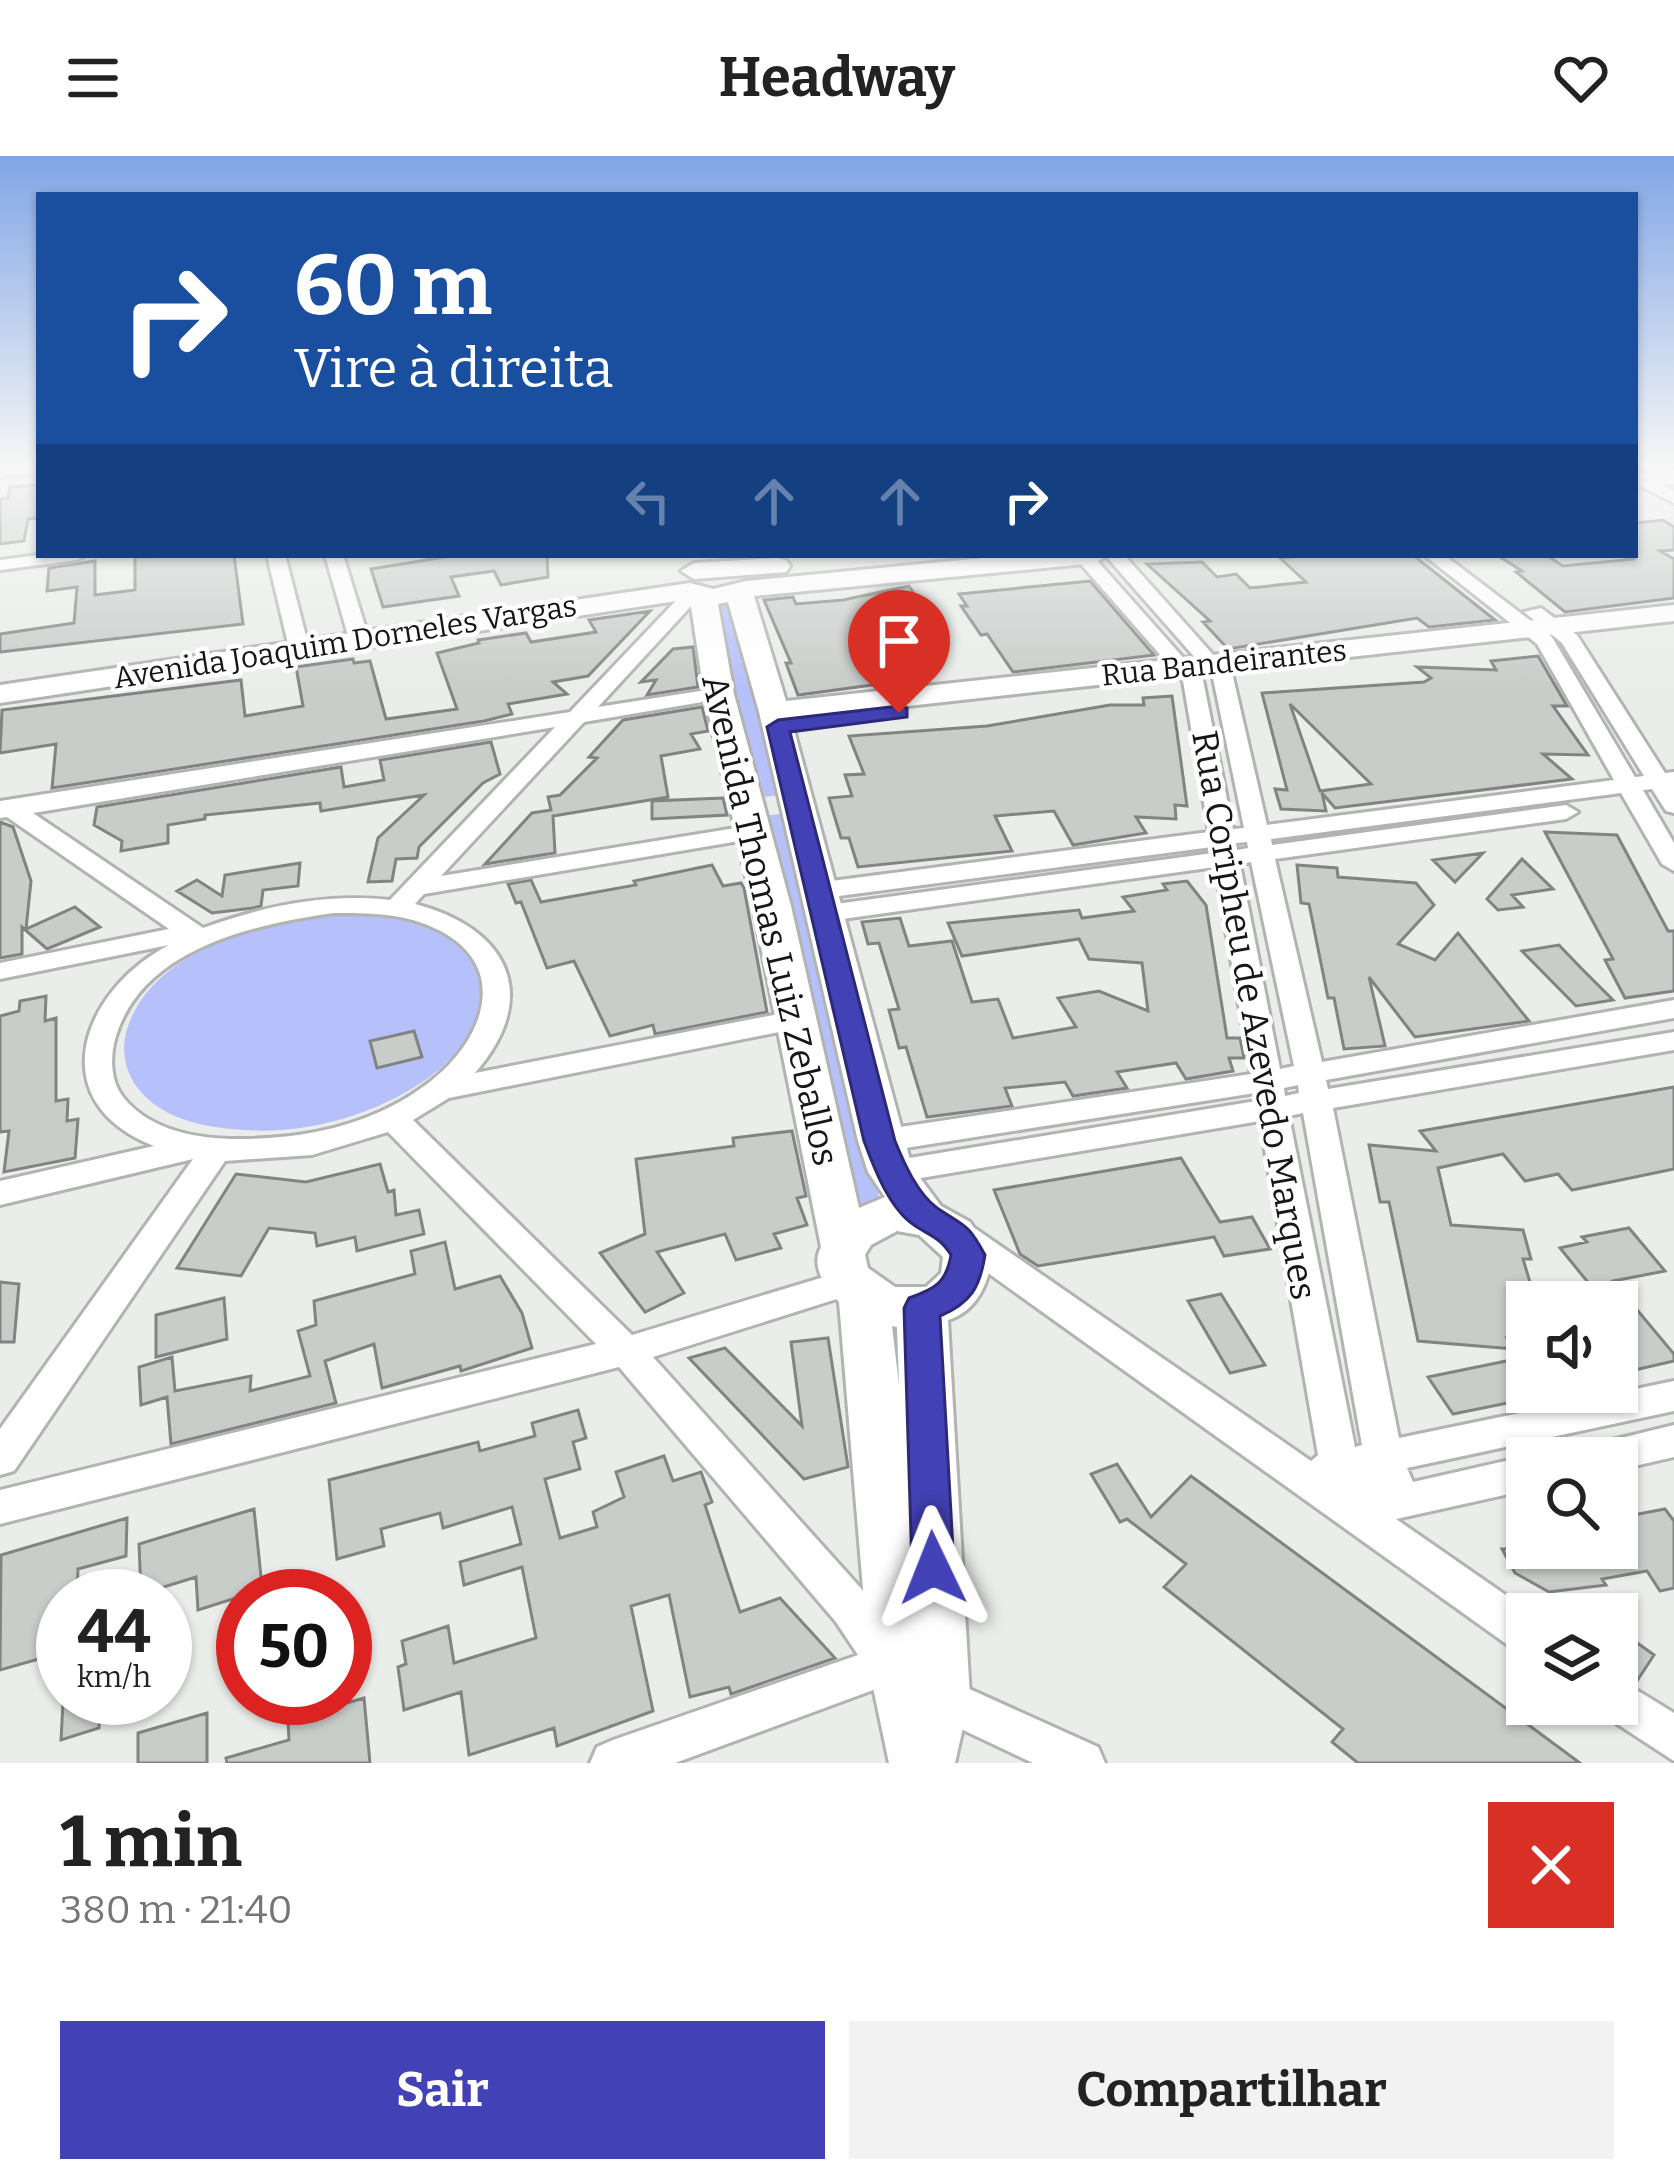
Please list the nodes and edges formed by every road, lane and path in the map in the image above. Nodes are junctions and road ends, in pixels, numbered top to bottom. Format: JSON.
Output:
{"nodes":[{"id":1,"x":36,"y":553,"type":"edge"},
{"id":2,"x":38,"y":558,"type":"edge"},
{"id":3,"x":276,"y":558,"type":"edge"},
{"id":4,"x":335,"y":558,"type":"edge"},
{"id":5,"x":1004,"y":558,"type":"edge"},
{"id":6,"x":1084,"y":558,"type":"edge"},
{"id":7,"x":1116,"y":558,"type":"edge"},
{"id":8,"x":0,"y":561,"type":"edge"},
{"id":9,"x":888,"y":561,"type":"edge"},
{"id":10,"x":1458,"y":565,"type":"edge"},
{"id":11,"x":703,"y":587,"type":"edge"},
{"id":12,"x":1674,"y":613,"type":"edge"},
{"id":13,"x":1674,"y":626,"type":"edge"},
{"id":14,"x":356,"y":630,"type":"junction"},
{"id":15,"x":1549,"y":634,"type":"junction"},
{"id":16,"x":297,"y":639,"type":"junction"},
{"id":17,"x":1204,"y":672,"type":"junction"},
{"id":18,"x":0,"y":674,"type":"edge"},
{"id":19,"x":0,"y":694,"type":"edge"},
{"id":20,"x":719,"y":694,"type":"junction"},
{"id":21,"x":1583,"y":707,"type":"junction"},
{"id":22,"x":1612,"y":707,"type":"junction"},
{"id":23,"x":578,"y":717,"type":"junction"},
{"id":24,"x":776,"y":719,"type":"junction"},
{"id":25,"x":1202,"y":730,"type":"junction"},
{"id":26,"x":1233,"y":730,"type":"junction"},
{"id":27,"x":741,"y":777,"type":"junction"},
{"id":28,"x":1670,"y":792,"type":"edge"},
{"id":29,"x":1635,"y":794,"type":"junction"},
{"id":30,"x":794,"y":801,"type":"junction"},
{"id":31,"x":4,"y":807,"type":"edge"},
{"id":32,"x":754,"y":832,"type":"junction"},
{"id":33,"x":1257,"y":842,"type":"junction"},
{"id":34,"x":1222,"y":846,"type":"junction"},
{"id":35,"x":1674,"y":864,"type":"edge"},
{"id":36,"x":407,"y":898,"type":"junction"},
{"id":37,"x":818,"y":903,"type":"junction"},
{"id":38,"x":196,"y":935,"type":"junction"},
{"id":39,"x":0,"y":971,"type":"edge"},
{"id":40,"x":1249,"y":984,"type":"junction"},
{"id":41,"x":1289,"y":985,"type":"junction"},
{"id":42,"x":1674,"y":1009,"type":"edge"},
{"id":43,"x":794,"y":1020,"type":"junction"},
{"id":44,"x":1500,"y":1039,"type":"junction"},
{"id":45,"x":1674,"y":1041,"type":"edge"},
{"id":46,"x":1521,"y":1066,"type":"junction"},
{"id":47,"x":1313,"y":1086,"type":"junction"},
{"id":48,"x":439,"y":1090,"type":"junction"},
{"id":49,"x":1269,"y":1095,"type":"junction"},
{"id":50,"x":392,"y":1118,"type":"junction"},
{"id":51,"x":208,"y":1149,"type":"junction"},
{"id":52,"x":885,"y":1156,"type":"junction"},
{"id":53,"x":0,"y":1193,"type":"edge"},
{"id":54,"x":1290,"y":1209,"type":"junction"},
{"id":55,"x":1337,"y":1210,"type":"junction"},
{"id":56,"x":937,"y":1222,"type":"junction"},
{"id":57,"x":852,"y":1275,"type":"junction"},
{"id":58,"x":1023,"y":1278,"type":"junction"},
{"id":59,"x":942,"y":1295,"type":"junction"},
{"id":60,"x":626,"y":1351,"type":"junction"},
{"id":61,"x":1318,"y":1360,"type":"junction"},
{"id":62,"x":1365,"y":1362,"type":"junction"},
{"id":63,"x":1672,"y":1401,"type":"edge"},
{"id":64,"x":1674,"y":1441,"type":"edge"},
{"id":65,"x":1638,"y":1449,"type":"edge"},
{"id":66,"x":0,"y":1459,"type":"edge"},
{"id":67,"x":1384,"y":1460,"type":"junction"},
{"id":68,"x":1322,"y":1470,"type":"junction"},
{"id":69,"x":1506,"y":1478,"type":"edge"},
{"id":70,"x":0,"y":1507,"type":"edge"},
{"id":71,"x":1375,"y":1507,"type":"junction"},
{"id":72,"x":1506,"y":1616,"type":"edge"},
{"id":73,"x":909,"y":1678,"type":"junction"},
{"id":74,"x":1638,"y":1714,"type":"edge"},
{"id":75,"x":1674,"y":1739,"type":"edge"},
{"id":76,"x":922,"y":1762,"type":"edge"},
{"id":77,"x":613,"y":1763,"type":"edge"},
{"id":78,"x":1082,"y":1763,"type":"edge"}],
"edges":[{"from":1,"to":8,"type":"street"},
{"from":2,"to":8,"type":"street"},
{"from":3,"to":16,"type":"street"},
{"from":4,"to":14,"type":"street"},
{"from":5,"to":9,"type":"main road","name":"Avenida Joaquim Dorneles Vargas"},
{"from":6,"to":17,"type":"street"},
{"from":7,"to":17,"type":"street"},
{"from":9,"to":11,"type":"main road","name":"Avenida Joaquim Dorneles Vargas"},
{"from":10,"to":15,"type":"street"},
{"from":10,"to":15,"type":"street"},
{"from":11,"to":14,"type":"main road","name":"Avenida Joaquim Dorneles Vargas"},
{"from":11,"to":20,"type":"main road","name":"Avenida Thomas Luiz Zeballos"},
{"from":11,"to":23,"type":"street"},
{"from":11,"to":24,"type":"main road","name":"Avenida Thomas Luiz Zeballos"},
{"from":12,"to":15,"type":"main road","name":"Rua Bandeirantes"},
{"from":13,"to":15,"type":"main road","name":"Rua Bandeirantes"},
{"from":14,"to":16,"type":"main road","name":"Avenida Joaquim Dorneles Vargas"},
{"from":15,"to":17,"type":"main road","name":"Rua Bandeirantes"},
{"from":15,"to":21,"type":"street"},
{"from":15,"to":22,"type":"street"},
{"from":16,"to":18,"type":"main road","name":"Avenida Joaquim Dorneles Vargas"},
{"from":16,"to":19,"type":"main road","name":"Avenida Joaquim Dorneles Vargas"},
{"from":17,"to":24,"type":"main road","name":"Rua Bandeirantes"},
{"from":17,"to":25,"type":"street","name":"Rua Coripheu de Azevedo Marques"},
{"from":17,"to":26,"type":"street","name":"Rua Coripheu de Azevedo Marques"},
{"from":20,"to":23,"type":"street"},
{"from":20,"to":27,"type":"main road","name":"Avenida Thomas Luiz Zeballos"},
{"from":21,"to":22,"type":"street"},
{"from":21,"to":29,"type":"street"},
{"from":22,"to":28,"type":"street"},
{"from":23,"to":31,"type":"street"},
{"from":23,"to":36,"type":"street"},
{"from":24,"to":30,"type":"main road","name":"Avenida Thomas Luiz Zeballos"},
{"from":25,"to":26,"type":"street"},
{"from":25,"to":34,"type":"street","name":"Rua Coripheu de Azevedo Marques"},
{"from":26,"to":33,"type":"street","name":"Rua Coripheu de Azevedo Marques"},
{"from":27,"to":30,"type":"main road"},
{"from":27,"to":32,"type":"main road","name":"Avenida Thomas Luiz Zeballos"},
{"from":28,"to":29,"type":"street"},
{"from":29,"to":33,"type":"street"},
{"from":29,"to":35,"type":"street"},
{"from":30,"to":37,"type":"main road","name":"Avenida Thomas Luiz Zeballos"},
{"from":31,"to":38,"type":"street"},
{"from":32,"to":36,"type":"street"},
{"from":32,"to":43,"type":"main road","name":"Avenida Thomas Luiz Zeballos"},
{"from":33,"to":34,"type":"street"},
{"from":33,"to":41,"type":"street","name":"Rua Coripheu de Azevedo Marques"},
{"from":34,"to":37,"type":"street"},
{"from":34,"to":40,"type":"street","name":"Rua Coripheu de Azevedo Marques"},
{"from":36,"to":38,"type":"street"},
{"from":36,"to":48,"type":"street"},
{"from":37,"to":52,"type":"main road","name":"Avenida Thomas Luiz Zeballos"},
{"from":38,"to":39,"type":"street"},
{"from":38,"to":51,"type":"street"},
{"from":40,"to":41,"type":"street"},
{"from":40,"to":49,"type":"street","name":"Rua Coripheu de Azevedo Marques"},
{"from":41,"to":47,"type":"street","name":"Rua Coripheu de Azevedo Marques"},
{"from":42,"to":44,"type":"street"},
{"from":43,"to":48,"type":"street"},
{"from":43,"to":57,"type":"main road","name":"Avenida Thomas Luiz Zeballos"},
{"from":44,"to":46,"type":"street"},
{"from":44,"to":47,"type":"street"},
{"from":45,"to":46,"type":"street"},
{"from":46,"to":47,"type":"street"},
{"from":47,"to":49,"type":"street"},
{"from":47,"to":55,"type":"street","name":"Rua Coripheu de Azevedo Marques"},
{"from":48,"to":50,"type":"street"},
{"from":49,"to":52,"type":"street"},
{"from":49,"to":54,"type":"street","name":"Rua Coripheu de Azevedo Marques"},
{"from":50,"to":51,"type":"street"},
{"from":50,"to":60,"type":"street"},
{"from":51,"to":53,"type":"street"},
{"from":51,"to":66,"type":"street"},
{"from":52,"to":56,"type":"main road","name":"Avenida Thomas Luiz Zeballos"},
{"from":54,"to":55,"type":"street"},
{"from":54,"to":61,"type":"street","name":"Rua Coripheu de Azevedo Marques"},
{"from":55,"to":62,"type":"street","name":"Rua Coripheu de Azevedo Marques"},
{"from":56,"to":57,"type":"main road"},
{"from":56,"to":58,"type":"street","name":"Avenida Thomas Luiz Zeballos"},
{"from":56,"to":59,"type":"main road"},
{"from":57,"to":59,"type":"main road"},
{"from":57,"to":60,"type":"street"},
{"from":57,"to":73,"type":"main road","name":"Avenida Thomas Luiz Zeballos"},
{"from":58,"to":59,"type":"street"},
{"from":58,"to":68,"type":"street","name":"Avenida Thomas Luiz Zeballos"},
{"from":59,"to":73,"type":"main road"},
{"from":60,"to":70,"type":"street"},
{"from":60,"to":73,"type":"street"},
{"from":61,"to":62,"type":"street"},
{"from":61,"to":68,"type":"street","name":"Rua Coripheu de Azevedo Marques"},
{"from":62,"to":67,"type":"street","name":"Rua Coripheu de Azevedo Marques"},
{"from":63,"to":67,"type":"street"},
{"from":64,"to":65,"type":"street"},
{"from":67,"to":68,"type":"street"},
{"from":67,"to":71,"type":"street","name":"Rua Coripheu de Azevedo Marques"},
{"from":68,"to":71,"type":"street","name":"Avenida Thomas Luiz Zeballos"},
{"from":69,"to":71,"type":"street"},
{"from":71,"to":72,"type":"street","name":"Avenida Thomas Luiz Zeballos"},
{"from":73,"to":76,"type":"main road"},
{"from":73,"to":77,"type":"street"},
{"from":73,"to":78,"type":"street"},
{"from":74,"to":75,"type":"street"}]}
